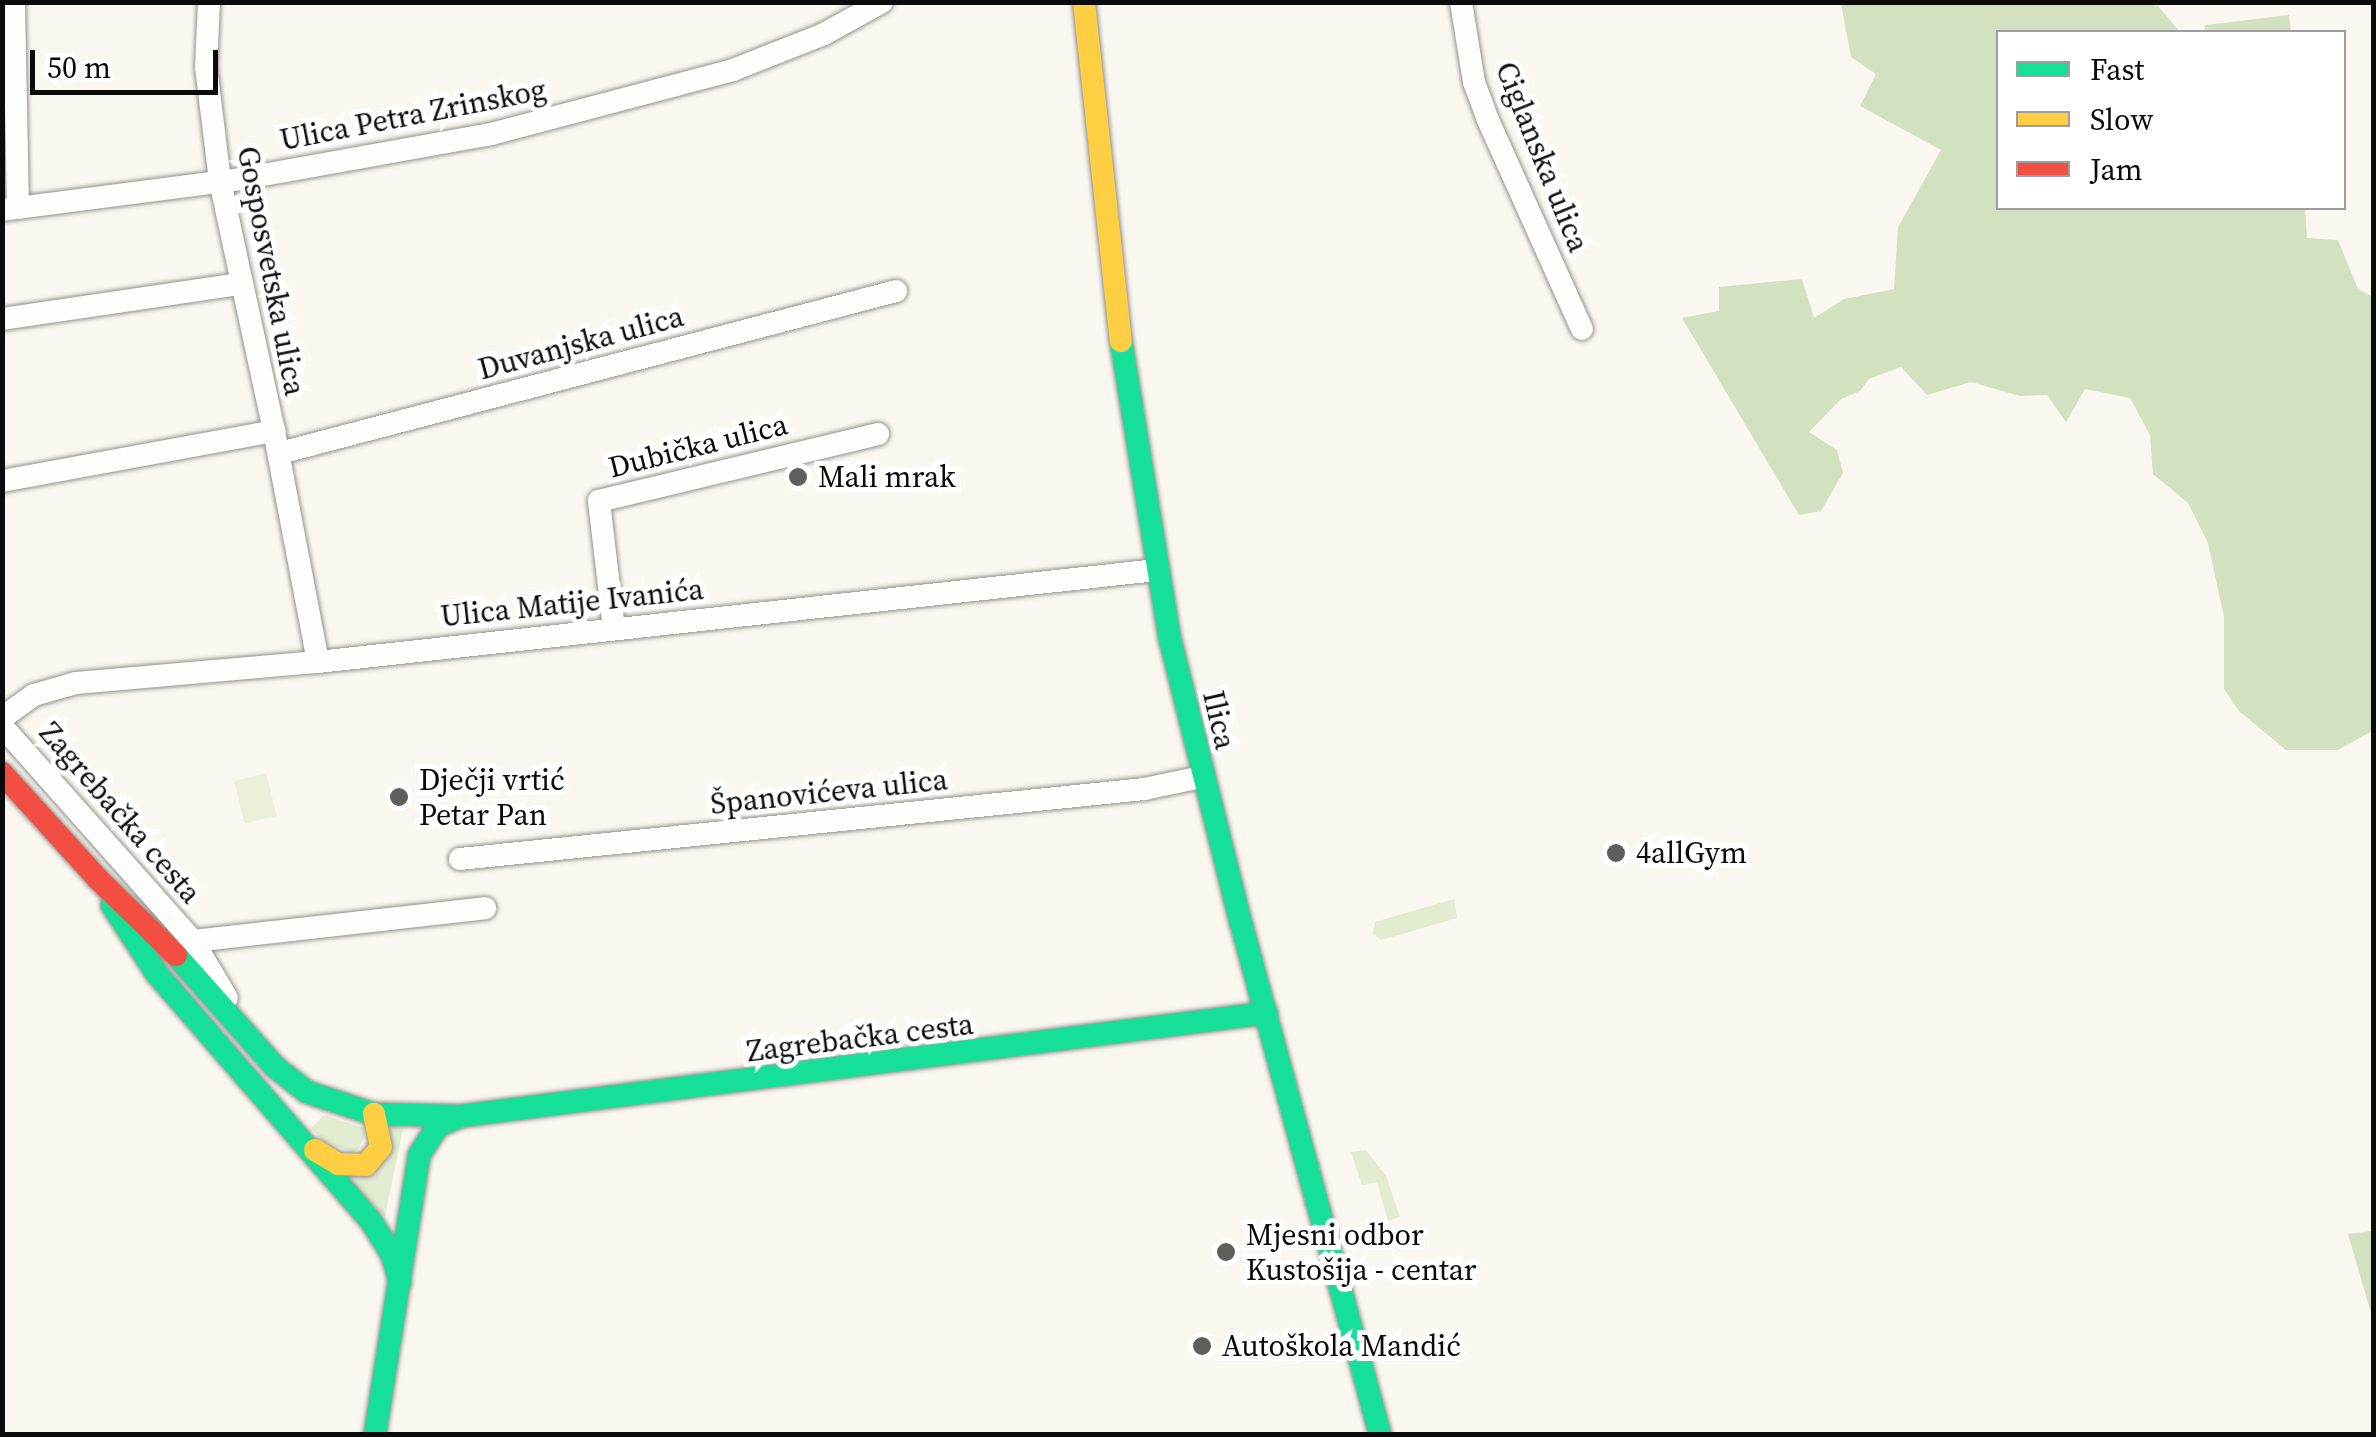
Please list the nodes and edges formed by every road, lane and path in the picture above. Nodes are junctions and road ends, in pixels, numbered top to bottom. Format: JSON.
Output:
{"nodes":[{"id":1,"x":14,"y":2,"type":"edge"},
{"id":2,"x":209,"y":2,"type":"edge"},
{"id":3,"x":882,"y":2,"type":"edge"},
{"id":4,"x":1084,"y":2,"type":"edge"},
{"id":5,"x":1462,"y":2,"type":"edge"},
{"id":6,"x":220,"y":181,"type":"junction"},
{"id":7,"x":10,"y":209,"type":"edge"},
{"id":8,"x":239,"y":284,"type":"junction"},
{"id":9,"x":896,"y":291,"type":"dead end"},
{"id":10,"x":2,"y":320,"type":"edge"},
{"id":11,"x":1582,"y":329,"type":"dead end"},
{"id":12,"x":878,"y":434,"type":"dead end"},
{"id":13,"x":277,"y":442,"type":"junction"},
{"id":14,"x":2,"y":481,"type":"edge"},
{"id":15,"x":1157,"y":570,"type":"junction"},
{"id":16,"x":614,"y":628,"type":"junction"},
{"id":17,"x":318,"y":662,"type":"junction"},
{"id":18,"x":2,"y":718,"type":"edge"},
{"id":19,"x":2,"y":726,"type":"edge"},
{"id":20,"x":2,"y":773,"type":"edge"},
{"id":21,"x":1202,"y":777,"type":"junction"},
{"id":22,"x":460,"y":859,"type":"dead end"},
{"id":23,"x":98,"y":879,"type":"junction"},
{"id":24,"x":485,"y":908,"type":"dead end"},
{"id":25,"x":193,"y":941,"type":"junction"},
{"id":26,"x":1266,"y":1014,"type":"junction"},
{"id":27,"x":241,"y":1029,"type":"junction"},
{"id":28,"x":374,"y":1114,"type":"junction"},
{"id":29,"x":461,"y":1116,"type":"junction"},
{"id":30,"x":307,"y":1145,"type":"junction"},
{"id":31,"x":400,"y":1282,"type":"junction"},
{"id":32,"x":375,"y":1434,"type":"edge"},
{"id":33,"x":1380,"y":1434,"type":"edge"}],
"edges":[{"from":1,"to":7,"type":"street"},
{"from":2,"to":6,"type":"street","name":"Gosposvetska ulica"},
{"from":3,"to":6,"type":"street","name":"Ulica Petra Zrinskog"},
{"from":4,"to":15,"type":"main road","name":"Ilica"},
{"from":5,"to":11,"type":"street","name":"Ciglanska ulica"},
{"from":6,"to":7,"type":"street","name":"Ulica Petra Zrinskog"},
{"from":6,"to":8,"type":"street","name":"Gosposvetska ulica"},
{"from":8,"to":10,"type":"street"},
{"from":8,"to":13,"type":"street","name":"Gosposvetska ulica"},
{"from":9,"to":13,"type":"street","name":"Duvanjska ulica"},
{"from":12,"to":16,"type":"street","name":"Dubička ulica"},
{"from":13,"to":14,"type":"street","name":"Duvanjska ulica"},
{"from":13,"to":17,"type":"street"},
{"from":15,"to":16,"type":"street","name":"Ulica Matije Ivanića"},
{"from":15,"to":21,"type":"main road","name":"Ilica"},
{"from":16,"to":17,"type":"street","name":"Ulica Matije Ivanića"},
{"from":17,"to":18,"type":"street","name":"Ulica Matije Ivanića"},
{"from":19,"to":25,"type":"street","name":"Zagrebačka cesta"},
{"from":20,"to":23,"type":"main road","name":"Zagrebačka cesta"},
{"from":21,"to":22,"type":"street","name":"Španovićeva ulica"},
{"from":21,"to":26,"type":"main road","name":"Ilica"},
{"from":23,"to":27,"type":"main road","name":"Zagrebačka cesta"},
{"from":23,"to":30,"type":"main road","name":"Zagrebačka cesta"},
{"from":24,"to":25,"type":"street","name":"Zagrebačka cesta"},
{"from":25,"to":27,"type":"street","name":"Zagrebačka cesta"},
{"from":26,"to":29,"type":"main road","name":"Zagrebačka cesta"},
{"from":26,"to":33,"type":"main road","name":"Ilica"},
{"from":27,"to":28,"type":"main road","name":"Zagrebačka cesta"},
{"from":28,"to":29,"type":"main road","name":"Zagrebačka cesta"},
{"from":28,"to":30,"type":"main road"},
{"from":29,"to":31,"type":"main road","name":"Zagrebačka cesta"},
{"from":30,"to":31,"type":"main road","name":"Zagrebačka cesta"},
{"from":31,"to":32,"type":"main road"}]}
